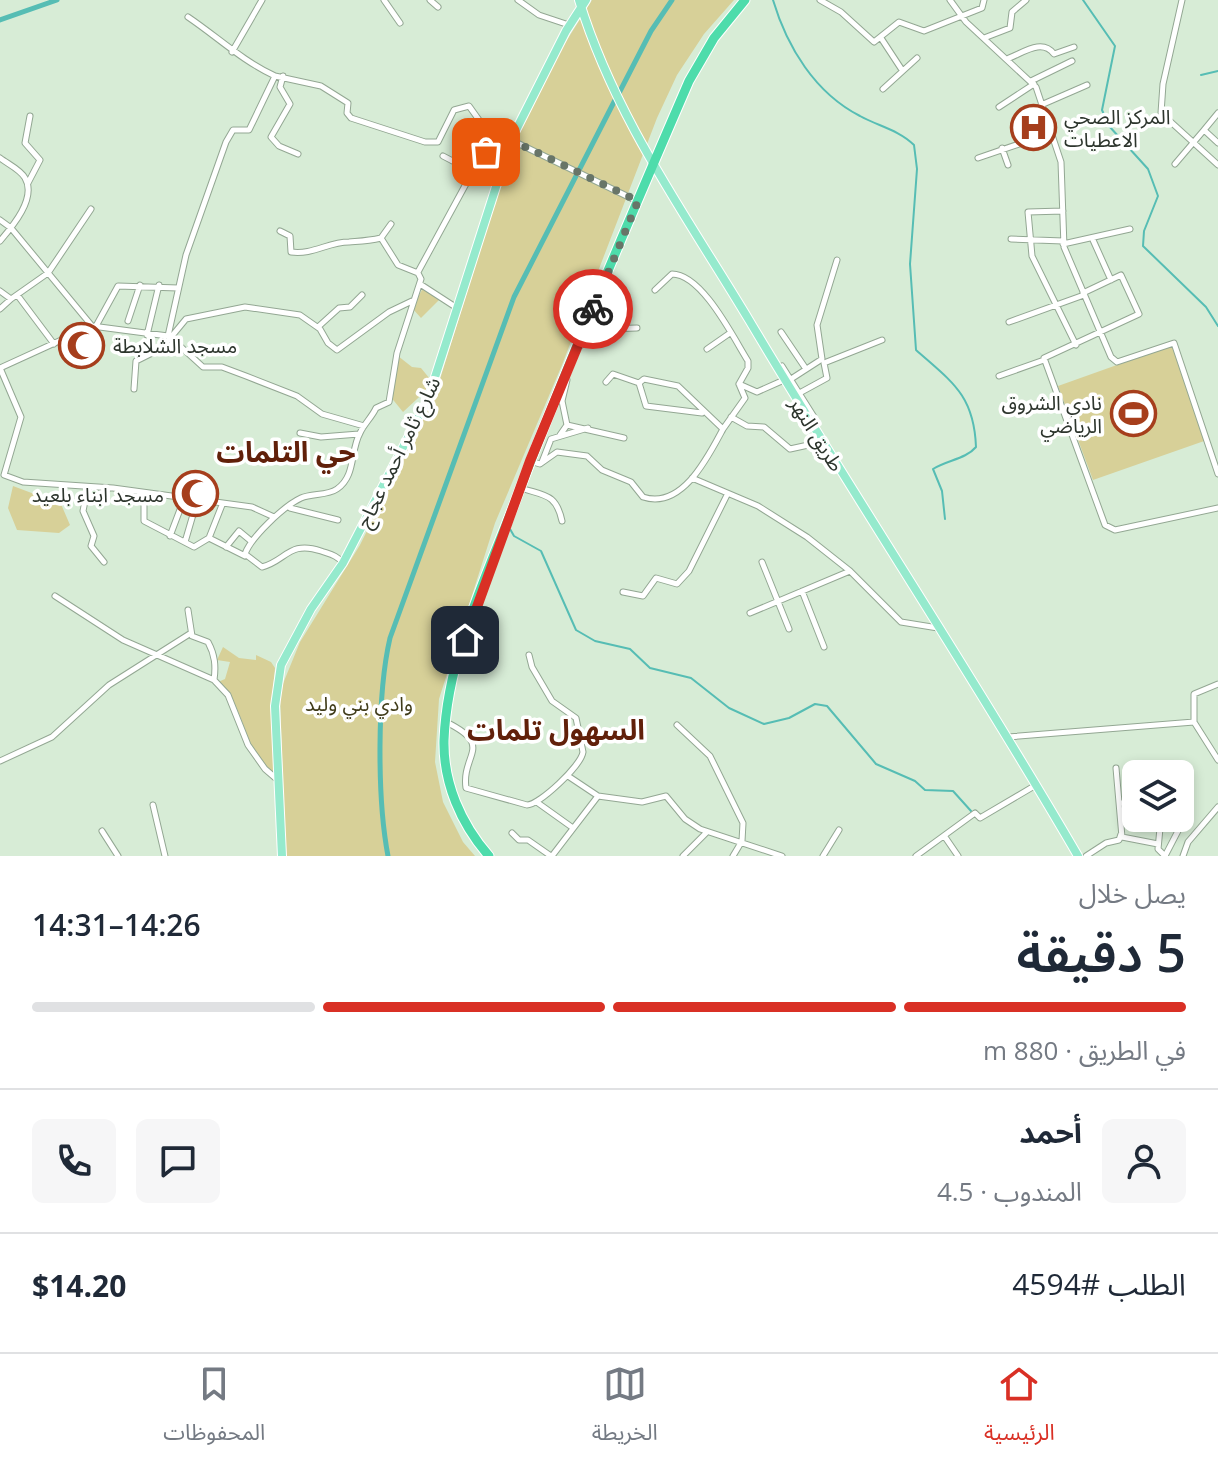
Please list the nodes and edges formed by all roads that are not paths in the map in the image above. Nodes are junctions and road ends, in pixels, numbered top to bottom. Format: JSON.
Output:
{"nodes":[{"id":1,"x":262,"y":0,"type":"edge"},
{"id":2,"x":384,"y":0,"type":"edge"},
{"id":3,"x":430,"y":0,"type":"edge"},
{"id":4,"x":518,"y":0,"type":"edge"},
{"id":5,"x":745,"y":0,"type":"edge"},
{"id":6,"x":820,"y":0,"type":"edge"},
{"id":7,"x":950,"y":0,"type":"edge"},
{"id":8,"x":984,"y":0,"type":"edge"},
{"id":9,"x":1026,"y":0,"type":"edge"},
{"id":10,"x":1182,"y":0,"type":"edge"},
{"id":11,"x":582,"y":2,"type":"edge"},
{"id":12,"x":438,"y":7,"type":"dead end"},
{"id":13,"x":960,"y":16,"type":"junction"},
{"id":14,"x":188,"y":17,"type":"dead end"},
{"id":15,"x":400,"y":23,"type":"dead end"},
{"id":16,"x":566,"y":27,"type":"junction"},
{"id":17,"x":881,"y":38,"type":"junction"},
{"id":18,"x":984,"y":38,"type":"junction"},
{"id":19,"x":1074,"y":47,"type":"dead end"},
{"id":20,"x":231,"y":53,"type":"junction"},
{"id":21,"x":917,"y":58,"type":"dead end"},
{"id":22,"x":1007,"y":59,"type":"junction"},
{"id":23,"x":1072,"y":61,"type":"dead end"},
{"id":24,"x":902,"y":70,"type":"junction"},
{"id":25,"x":283,"y":75,"type":"junction"},
{"id":26,"x":275,"y":76,"type":"junction"},
{"id":27,"x":1033,"y":82,"type":"junction"},
{"id":28,"x":1087,"y":85,"type":"dead end"},
{"id":29,"x":883,"y":89,"type":"dead end"},
{"id":30,"x":1041,"y":105,"type":"junction"},
{"id":31,"x":999,"y":107,"type":"dead end"},
{"id":32,"x":1218,"y":113,"type":"edge"},
{"id":33,"x":30,"y":116,"type":"dead end"},
{"id":34,"x":1204,"y":130,"type":"junction"},
{"id":35,"x":1051,"y":133,"type":"junction"},
{"id":36,"x":511,"y":140,"type":"junction"},
{"id":37,"x":1191,"y":142,"type":"junction"},
{"id":38,"x":1218,"y":143,"type":"edge"},
{"id":39,"x":1002,"y":148,"type":"junction"},
{"id":40,"x":298,"y":154,"type":"dead end"},
{"id":41,"x":443,"y":156,"type":"dead end"},
{"id":42,"x":0,"y":158,"type":"edge"},
{"id":43,"x":978,"y":158,"type":"dead end"},
{"id":44,"x":503,"y":161,"type":"junction"},
{"id":45,"x":1175,"y":164,"type":"dead end"},
{"id":46,"x":1008,"y":165,"type":"dead end"},
{"id":47,"x":1218,"y":165,"type":"edge"},
{"id":48,"x":652,"y":166,"type":"junction"},
{"id":49,"x":28,"y":184,"type":"junction"},
{"id":50,"x":638,"y":201,"type":"junction"},
{"id":51,"x":91,"y":209,"type":"dead end"},
{"id":52,"x":1063,"y":211,"type":"junction"},
{"id":53,"x":0,"y":220,"type":"edge"},
{"id":54,"x":391,"y":224,"type":"dead end"},
{"id":55,"x":11,"y":228,"type":"junction"},
{"id":56,"x":1130,"y":229,"type":"dead end"},
{"id":57,"x":280,"y":231,"type":"dead end"},
{"id":58,"x":381,"y":238,"type":"junction"},
{"id":59,"x":1011,"y":239,"type":"dead end"},
{"id":60,"x":1028,"y":239,"type":"junction"},
{"id":61,"x":1093,"y":240,"type":"junction"},
{"id":62,"x":0,"y":241,"type":"edge"},
{"id":63,"x":1063,"y":242,"type":"junction"},
{"id":64,"x":837,"y":260,"type":"dead end"},
{"id":65,"x":48,"y":273,"type":"junction"},
{"id":66,"x":418,"y":273,"type":"junction"},
{"id":67,"x":1111,"y":280,"type":"junction"},
{"id":68,"x":420,"y":284,"type":"junction"},
{"id":69,"x":140,"y":285,"type":"junction"},
{"id":70,"x":159,"y":285,"type":"junction"},
{"id":71,"x":179,"y":288,"type":"junction"},
{"id":72,"x":655,"y":290,"type":"dead end"},
{"id":73,"x":0,"y":291,"type":"edge"},
{"id":74,"x":1083,"y":294,"type":"junction"},
{"id":75,"x":362,"y":295,"type":"dead end"},
{"id":76,"x":18,"y":296,"type":"junction"},
{"id":77,"x":11,"y":299,"type":"junction"},
{"id":78,"x":412,"y":301,"type":"junction"},
{"id":79,"x":1057,"y":305,"type":"junction"},
{"id":80,"x":0,"y":309,"type":"edge"},
{"id":81,"x":458,"y":309,"type":"junction"},
{"id":82,"x":128,"y":321,"type":"dead end"},
{"id":83,"x":1009,"y":322,"type":"dead end"},
{"id":84,"x":94,"y":326,"type":"junction"},
{"id":85,"x":318,"y":327,"type":"junction"},
{"id":86,"x":637,"y":328,"type":"dead end"},
{"id":87,"x":781,"y":332,"type":"dead end"},
{"id":88,"x":730,"y":333,"type":"junction"},
{"id":89,"x":1101,"y":334,"type":"junction"},
{"id":90,"x":147,"y":335,"type":"junction"},
{"id":91,"x":169,"y":336,"type":"junction"},
{"id":92,"x":882,"y":340,"type":"dead end"},
{"id":93,"x":54,"y":344,"type":"junction"},
{"id":94,"x":1076,"y":345,"type":"junction"},
{"id":95,"x":707,"y":349,"type":"dead end"},
{"id":96,"x":1044,"y":360,"type":"junction"},
{"id":97,"x":823,"y":361,"type":"junction"},
{"id":98,"x":571,"y":366,"type":"junction"},
{"id":99,"x":782,"y":366,"type":"dead end"},
{"id":100,"x":0,"y":368,"type":"edge"},
{"id":101,"x":806,"y":369,"type":"junction"},
{"id":102,"x":999,"y":376,"type":"dead end"},
{"id":103,"x":787,"y":380,"type":"junction"},
{"id":104,"x":606,"y":382,"type":"dead end"},
{"id":105,"x":639,"y":383,"type":"junction"},
{"id":106,"x":739,"y":384,"type":"junction"},
{"id":107,"x":134,"y":389,"type":"dead end"},
{"id":108,"x":796,"y":394,"type":"junction"},
{"id":109,"x":702,"y":413,"type":"junction"},
{"id":110,"x":731,"y":417,"type":"junction"},
{"id":111,"x":816,"y":420,"type":"dead end"},
{"id":112,"x":567,"y":425,"type":"junction"},
{"id":113,"x":364,"y":426,"type":"junction"},
{"id":114,"x":588,"y":428,"type":"junction"},
{"id":115,"x":723,"y":429,"type":"junction"},
{"id":116,"x":300,"y":433,"type":"dead end"},
{"id":117,"x":359,"y":434,"type":"junction"},
{"id":118,"x":560,"y":435,"type":"junction"},
{"id":119,"x":624,"y":438,"type":"dead end"},
{"id":120,"x":822,"y":442,"type":"junction"},
{"id":121,"x":530,"y":461,"type":"junction"},
{"id":122,"x":542,"y":463,"type":"junction"},
{"id":123,"x":2,"y":474,"type":"edge"},
{"id":124,"x":1218,"y":474,"type":"edge"},
{"id":125,"x":692,"y":478,"type":"junction"},
{"id":126,"x":520,"y":487,"type":"junction"},
{"id":127,"x":108,"y":488,"type":"junction"},
{"id":128,"x":144,"y":493,"type":"junction"},
{"id":129,"x":727,"y":495,"type":"junction"},
{"id":130,"x":184,"y":499,"type":"junction"},
{"id":131,"x":197,"y":501,"type":"junction"},
{"id":132,"x":222,"y":505,"type":"junction"},
{"id":133,"x":290,"y":508,"type":"junction"},
{"id":134,"x":1218,"y":508,"type":"edge"},
{"id":135,"x":274,"y":517,"type":"junction"},
{"id":136,"x":338,"y":520,"type":"dead end"},
{"id":137,"x":562,"y":521,"type":"dead end"},
{"id":138,"x":170,"y":536,"type":"junction"},
{"id":139,"x":209,"y":538,"type":"junction"},
{"id":140,"x":251,"y":541,"type":"junction"},
{"id":141,"x":185,"y":543,"type":"junction"},
{"id":142,"x":226,"y":547,"type":"junction"},
{"id":143,"x":245,"y":556,"type":"junction"},
{"id":144,"x":104,"y":562,"type":"dead end"},
{"id":145,"x":762,"y":562,"type":"dead end"},
{"id":146,"x":343,"y":563,"type":"junction"},
{"id":147,"x":850,"y":571,"type":"junction"},
{"id":148,"x":802,"y":591,"type":"junction"},
{"id":149,"x":623,"y":592,"type":"dead end"},
{"id":150,"x":55,"y":596,"type":"dead end"},
{"id":151,"x":779,"y":602,"type":"junction"},
{"id":152,"x":188,"y":610,"type":"dead end"},
{"id":153,"x":750,"y":613,"type":"dead end"},
{"id":154,"x":938,"y":628,"type":"junction"},
{"id":155,"x":789,"y":629,"type":"dead end"},
{"id":156,"x":191,"y":633,"type":"junction"},
{"id":157,"x":824,"y":647,"type":"dead end"},
{"id":158,"x":157,"y":655,"type":"junction"},
{"id":159,"x":529,"y":655,"type":"dead end"},
{"id":160,"x":214,"y":680,"type":"junction"},
{"id":161,"x":1218,"y":684,"type":"edge"},
{"id":162,"x":446,"y":721,"type":"junction"},
{"id":163,"x":1194,"y":722,"type":"junction"},
{"id":164,"x":677,"y":725,"type":"dead end"},
{"id":165,"x":1008,"y":737,"type":"junction"},
{"id":166,"x":1218,"y":760,"type":"edge"},
{"id":167,"x":0,"y":761,"type":"edge"},
{"id":168,"x":1116,"y":768,"type":"dead end"},
{"id":169,"x":568,"y":776,"type":"junction"},
{"id":170,"x":279,"y":782,"type":"junction"},
{"id":171,"x":1036,"y":785,"type":"junction"},
{"id":172,"x":598,"y":796,"type":"junction"},
{"id":173,"x":538,"y":803,"type":"junction"},
{"id":174,"x":1120,"y":803,"type":"joint"},
{"id":175,"x":153,"y":805,"type":"dead end"},
{"id":176,"x":1218,"y":807,"type":"edge"},
{"id":177,"x":573,"y":828,"type":"junction"},
{"id":178,"x":839,"y":830,"type":"dead end"},
{"id":179,"x":102,"y":831,"type":"dead end"},
{"id":180,"x":1159,"y":832,"type":"edge"},
{"id":181,"x":1177,"y":832,"type":"edge"},
{"id":182,"x":512,"y":833,"type":"dead end"},
{"id":183,"x":706,"y":833,"type":"junction"},
{"id":184,"x":1121,"y":833,"type":"junction"},
{"id":185,"x":945,"y":837,"type":"junction"},
{"id":186,"x":742,"y":841,"type":"junction"},
{"id":187,"x":1158,"y":844,"type":"junction"},
{"id":188,"x":764,"y":854,"type":"edge"},
{"id":189,"x":118,"y":856,"type":"edge"},
{"id":190,"x":165,"y":856,"type":"edge"},
{"id":191,"x":282,"y":856,"type":"edge"},
{"id":192,"x":489,"y":856,"type":"edge"},
{"id":193,"x":552,"y":856,"type":"edge"},
{"id":194,"x":683,"y":856,"type":"edge"},
{"id":195,"x":733,"y":856,"type":"edge"},
{"id":196,"x":782,"y":856,"type":"edge"},
{"id":197,"x":823,"y":856,"type":"edge"},
{"id":198,"x":916,"y":856,"type":"edge"},
{"id":199,"x":958,"y":856,"type":"edge"},
{"id":200,"x":1078,"y":856,"type":"edge"},
{"id":201,"x":1086,"y":856,"type":"edge"},
{"id":202,"x":1183,"y":856,"type":"edge"}],
"edges":[{"from":1,"to":20,"type":"street"},
{"from":2,"to":15,"type":"street"},
{"from":3,"to":12,"type":"street"},
{"from":4,"to":16,"type":"street"},
{"from":5,"to":48,"type":"highway"},
{"from":6,"to":17,"type":"street"},
{"from":7,"to":13,"type":"street"},
{"from":8,"to":13,"type":"street"},
{"from":9,"to":18,"type":"street"},
{"from":10,"to":37,"type":"street"},
{"from":11,"to":16,"type":"main road","name":"شارع ثامر أحمد عجاج"},
{"from":11,"to":48,"type":"main road","name":"طريق النهر"},
{"from":13,"to":17,"type":"street"},
{"from":13,"to":18,"type":"street"},
{"from":14,"to":20,"type":"street"},
{"from":16,"to":36,"type":"main road","name":"شارع ثامر أحمد عجاج"},
{"from":17,"to":24,"type":"street"},
{"from":18,"to":22,"type":"street"},
{"from":19,"to":22,"type":"street"},
{"from":20,"to":26,"type":"street"},
{"from":21,"to":24,"type":"street"},
{"from":22,"to":27,"type":"street"},
{"from":23,"to":27,"type":"street"},
{"from":24,"to":29,"type":"street"},
{"from":25,"to":26,"type":"street"},
{"from":25,"to":40,"type":"street"},
{"from":25,"to":44,"type":"street"},
{"from":26,"to":71,"type":"street"},
{"from":27,"to":30,"type":"street"},
{"from":27,"to":31,"type":"street"},
{"from":28,"to":30,"type":"street"},
{"from":30,"to":35,"type":"street"},
{"from":32,"to":34,"type":"street"},
{"from":33,"to":49,"type":"street"},
{"from":34,"to":37,"type":"street"},
{"from":34,"to":38,"type":"street"},
{"from":35,"to":39,"type":"street"},
{"from":35,"to":52,"type":"street"},
{"from":36,"to":44,"type":"main road","name":"شارع ثامر أحمد عجاج"},
{"from":36,"to":50,"type":"street"},
{"from":37,"to":45,"type":"street"},
{"from":37,"to":47,"type":"street"},
{"from":39,"to":43,"type":"street"},
{"from":39,"to":46,"type":"street"},
{"from":41,"to":66,"type":"street"},
{"from":42,"to":49,"type":"street"},
{"from":44,"to":81,"type":"main road","name":"شارع ثامر أحمد عجاج"},
{"from":48,"to":50,"type":"highway"},
{"from":48,"to":103,"type":"main road","name":"طريق النهر"},
{"from":49,"to":55,"type":"street"},
{"from":50,"to":98,"type":"highway"},
{"from":51,"to":65,"type":"street"},
{"from":52,"to":60,"type":"street"},
{"from":52,"to":63,"type":"street"},
{"from":53,"to":55,"type":"street"},
{"from":54,"to":58,"type":"street"},
{"from":55,"to":62,"type":"street"},
{"from":55,"to":65,"type":"street"},
{"from":56,"to":61,"type":"street"},
{"from":57,"to":58,"type":"street"},
{"from":58,"to":66,"type":"street"},
{"from":59,"to":60,"type":"street"},
{"from":60,"to":63,"type":"street"},
{"from":60,"to":79,"type":"street"},
{"from":61,"to":63,"type":"street"},
{"from":61,"to":67,"type":"street"},
{"from":63,"to":74,"type":"street"},
{"from":64,"to":97,"type":"street"},
{"from":65,"to":76,"type":"street"},
{"from":65,"to":84,"type":"street"},
{"from":66,"to":68,"type":"street"},
{"from":67,"to":74,"type":"street"},
{"from":67,"to":89,"type":"street"},
{"from":68,"to":78,"type":"street"},
{"from":68,"to":81,"type":"street"},
{"from":69,"to":70,"type":"street"},
{"from":69,"to":82,"type":"street"},
{"from":69,"to":84,"type":"street"},
{"from":70,"to":71,"type":"street"},
{"from":70,"to":90,"type":"street"},
{"from":71,"to":91,"type":"street"},
{"from":72,"to":88,"type":"street"},
{"from":73,"to":77,"type":"street"},
{"from":74,"to":79,"type":"street"},
{"from":74,"to":89,"type":"street"},
{"from":75,"to":85,"type":"street"},
{"from":76,"to":77,"type":"street"},
{"from":76,"to":93,"type":"street"},
{"from":77,"to":80,"type":"street"},
{"from":78,"to":85,"type":"street"},
{"from":78,"to":113,"type":"street"},
{"from":79,"to":83,"type":"street"},
{"from":79,"to":94,"type":"street"},
{"from":81,"to":146,"type":"main road","name":"شارع ثامر أحمد عجاج"},
{"from":84,"to":90,"type":"street"},
{"from":84,"to":93,"type":"street"},
{"from":85,"to":91,"type":"street"},
{"from":86,"to":98,"type":"street"},
{"from":87,"to":101,"type":"street"},
{"from":88,"to":95,"type":"street"},
{"from":88,"to":106,"type":"street"},
{"from":89,"to":94,"type":"street"},
{"from":89,"to":124,"type":"street"},
{"from":90,"to":91,"type":"street"},
{"from":91,"to":107,"type":"street"},
{"from":91,"to":113,"type":"street"},
{"from":92,"to":97,"type":"street"},
{"from":93,"to":100,"type":"street"},
{"from":94,"to":96,"type":"street"},
{"from":96,"to":102,"type":"street"},
{"from":96,"to":134,"type":"street"},
{"from":97,"to":101,"type":"street"},
{"from":97,"to":108,"type":"street"},
{"from":98,"to":112,"type":"street"},
{"from":98,"to":121,"type":"highway"},
{"from":99,"to":103,"type":"street"},
{"from":100,"to":123,"type":"street"},
{"from":101,"to":103,"type":"street"},
{"from":103,"to":106,"type":"street"},
{"from":103,"to":108,"type":"main road","name":"طريق النهر"},
{"from":104,"to":105,"type":"street"},
{"from":105,"to":109,"type":"street"},
{"from":105,"to":109,"type":"street"},
{"from":106,"to":110,"type":"street"},
{"from":108,"to":111,"type":"street"},
{"from":108,"to":120,"type":"main road","name":"طريق النهر"},
{"from":109,"to":115,"type":"street"},
{"from":110,"to":115,"type":"street"},
{"from":110,"to":120,"type":"street"},
{"from":112,"to":114,"type":"street"},
{"from":112,"to":118,"type":"street"},
{"from":113,"to":117,"type":"street"},
{"from":114,"to":118,"type":"street"},
{"from":114,"to":119,"type":"street"},
{"from":115,"to":125,"type":"street"},
{"from":116,"to":117,"type":"street"},
{"from":117,"to":133,"type":"street"},
{"from":118,"to":122,"type":"street"},
{"from":120,"to":154,"type":"main road","name":"طريق النهر"},
{"from":121,"to":122,"type":"street"},
{"from":121,"to":126,"type":"highway"},
{"from":122,"to":125,"type":"street"},
{"from":123,"to":127,"type":"street"},
{"from":125,"to":129,"type":"street"},
{"from":126,"to":137,"type":"street"},
{"from":126,"to":162,"type":"highway"},
{"from":127,"to":128,"type":"street"},
{"from":127,"to":144,"type":"street"},
{"from":128,"to":130,"type":"street"},
{"from":128,"to":138,"type":"street"},
{"from":129,"to":147,"type":"street"},
{"from":129,"to":149,"type":"street"},
{"from":130,"to":131,"type":"street"},
{"from":130,"to":138,"type":"street"},
{"from":131,"to":132,"type":"street"},
{"from":131,"to":141,"type":"street"},
{"from":132,"to":135,"type":"street"},
{"from":132,"to":139,"type":"street"},
{"from":133,"to":135,"type":"street"},
{"from":133,"to":136,"type":"street"},
{"from":135,"to":140,"type":"street"},
{"from":138,"to":141,"type":"street"},
{"from":139,"to":141,"type":"street"},
{"from":139,"to":142,"type":"street"},
{"from":140,"to":142,"type":"street"},
{"from":140,"to":143,"type":"street"},
{"from":142,"to":143,"type":"street"},
{"from":143,"to":146,"type":"street"},
{"from":145,"to":151,"type":"street"},
{"from":146,"to":170,"type":"main road","name":"شارع ثامر أحمد عجاج"},
{"from":147,"to":148,"type":"street"},
{"from":147,"to":154,"type":"street"},
{"from":148,"to":151,"type":"street"},
{"from":148,"to":157,"type":"street"},
{"from":150,"to":158,"type":"street"},
{"from":151,"to":153,"type":"street"},
{"from":151,"to":155,"type":"street"},
{"from":152,"to":156,"type":"street"},
{"from":154,"to":165,"type":"main road","name":"طريق النهر"},
{"from":156,"to":158,"type":"street"},
{"from":156,"to":160,"type":"street"},
{"from":158,"to":160,"type":"street"},
{"from":158,"to":167,"type":"street"},
{"from":159,"to":169,"type":"street"},
{"from":160,"to":170,"type":"street"},
{"from":161,"to":163,"type":"street"},
{"from":162,"to":173,"type":"street"},
{"from":162,"to":192,"type":"highway"},
{"from":163,"to":165,"type":"street"},
{"from":163,"to":166,"type":"street"},
{"from":164,"to":186,"type":"street"},
{"from":165,"to":171,"type":"main road","name":"طريق النهر"},
{"from":168,"to":174,"type":"street"},
{"from":169,"to":172,"type":"street"},
{"from":169,"to":173,"type":"street"},
{"from":170,"to":191,"type":"main road","name":"شارع ثامر أحمد عجاج"},
{"from":171,"to":185,"type":"street"},
{"from":171,"to":200,"type":"main road","name":"طريق النهر"},
{"from":172,"to":177,"type":"street"},
{"from":172,"to":183,"type":"street"},
{"from":173,"to":177,"type":"street"},
{"from":174,"to":184,"type":"street"},
{"from":175,"to":190,"type":"street"},
{"from":176,"to":202,"type":"street"},
{"from":177,"to":193,"type":"street"},
{"from":178,"to":197,"type":"street"},
{"from":179,"to":189,"type":"street"},
{"from":180,"to":187,"type":"street"},
{"from":181,"to":187,"type":"street"},
{"from":182,"to":193,"type":"street"},
{"from":183,"to":186,"type":"street"},
{"from":183,"to":194,"type":"street"},
{"from":184,"to":187,"type":"street"},
{"from":184,"to":201,"type":"street"},
{"from":185,"to":198,"type":"street"},
{"from":185,"to":199,"type":"street"},
{"from":186,"to":188,"type":"street"},
{"from":186,"to":195,"type":"street"},
{"from":188,"to":196,"type":"street"}]}
